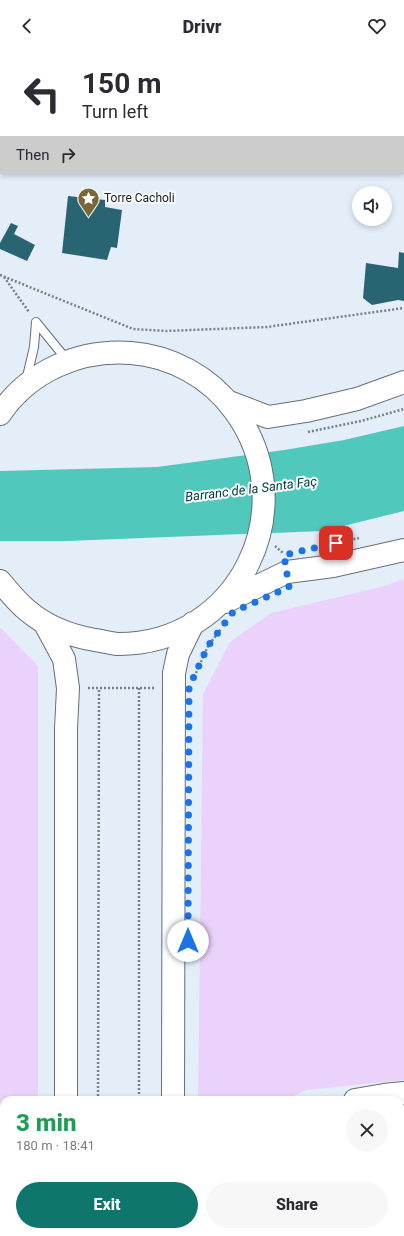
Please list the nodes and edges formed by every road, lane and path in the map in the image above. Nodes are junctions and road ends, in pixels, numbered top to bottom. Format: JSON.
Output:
{"nodes":[{"id":1,"x":1,"y":275,"type":"edge"},
{"id":2,"x":404,"y":308,"type":"edge"},
{"id":3,"x":36,"y":322,"type":"junction"},
{"id":4,"x":68,"y":361,"type":"junction"},
{"id":5,"x":404,"y":382,"type":"edge"},
{"id":6,"x":25,"y":386,"type":"junction"},
{"id":7,"x":229,"y":402,"type":"junction"},
{"id":8,"x":0,"y":414,"type":"edge"},
{"id":9,"x":360,"y":538,"type":"dead end"},
{"id":10,"x":264,"y":545,"type":"junction"},
{"id":11,"x":323,"y":546,"type":"dead end"},
{"id":12,"x":404,"y":550,"type":"edge"},
{"id":13,"x":286,"y":563,"type":"junction"},
{"id":14,"x":0,"y":581,"type":"edge"},
{"id":15,"x":221,"y":615,"type":"junction"},
{"id":16,"x":44,"y":622,"type":"junction"},
{"id":17,"x":193,"y":623,"type":"junction"},
{"id":18,"x":195,"y":673,"type":"dead end"},
{"id":19,"x":99,"y":688,"type":"dead end"},
{"id":20,"x":139,"y":688,"type":"dead end"},
{"id":21,"x":404,"y":1093,"type":"edge"},
{"id":22,"x":66,"y":1096,"type":"edge"},
{"id":23,"x":98,"y":1096,"type":"edge"},
{"id":24,"x":139,"y":1096,"type":"edge"},
{"id":25,"x":173,"y":1096,"type":"edge"},
{"id":26,"x":378,"y":1096,"type":"edge"}],
"edges":[{"from":1,"to":2,"type":"path"},
{"from":1,"to":3,"type":"path"},
{"from":3,"to":4,"type":"lane"},
{"from":3,"to":6,"type":"lane"},
{"from":4,"to":6,"type":"main road"},
{"from":4,"to":7,"type":"main road"},
{"from":5,"to":7,"type":"main road"},
{"from":6,"to":8,"type":"main road"},
{"from":7,"to":10,"type":"main road"},
{"from":9,"to":11,"type":"path"},
{"from":10,"to":13,"type":"path"},
{"from":10,"to":15,"type":"main road"},
{"from":12,"to":13,"type":"main road"},
{"from":13,"to":15,"type":"main road"},
{"from":14,"to":16,"type":"main road"},
{"from":15,"to":17,"type":"main road"},
{"from":15,"to":18,"type":"path"},
{"from":16,"to":17,"type":"main road"},
{"from":16,"to":22,"type":"main road"},
{"from":17,"to":25,"type":"main road"},
{"from":19,"to":23,"type":"path"},
{"from":20,"to":24,"type":"path"},
{"from":21,"to":26,"type":"main road"}]}
